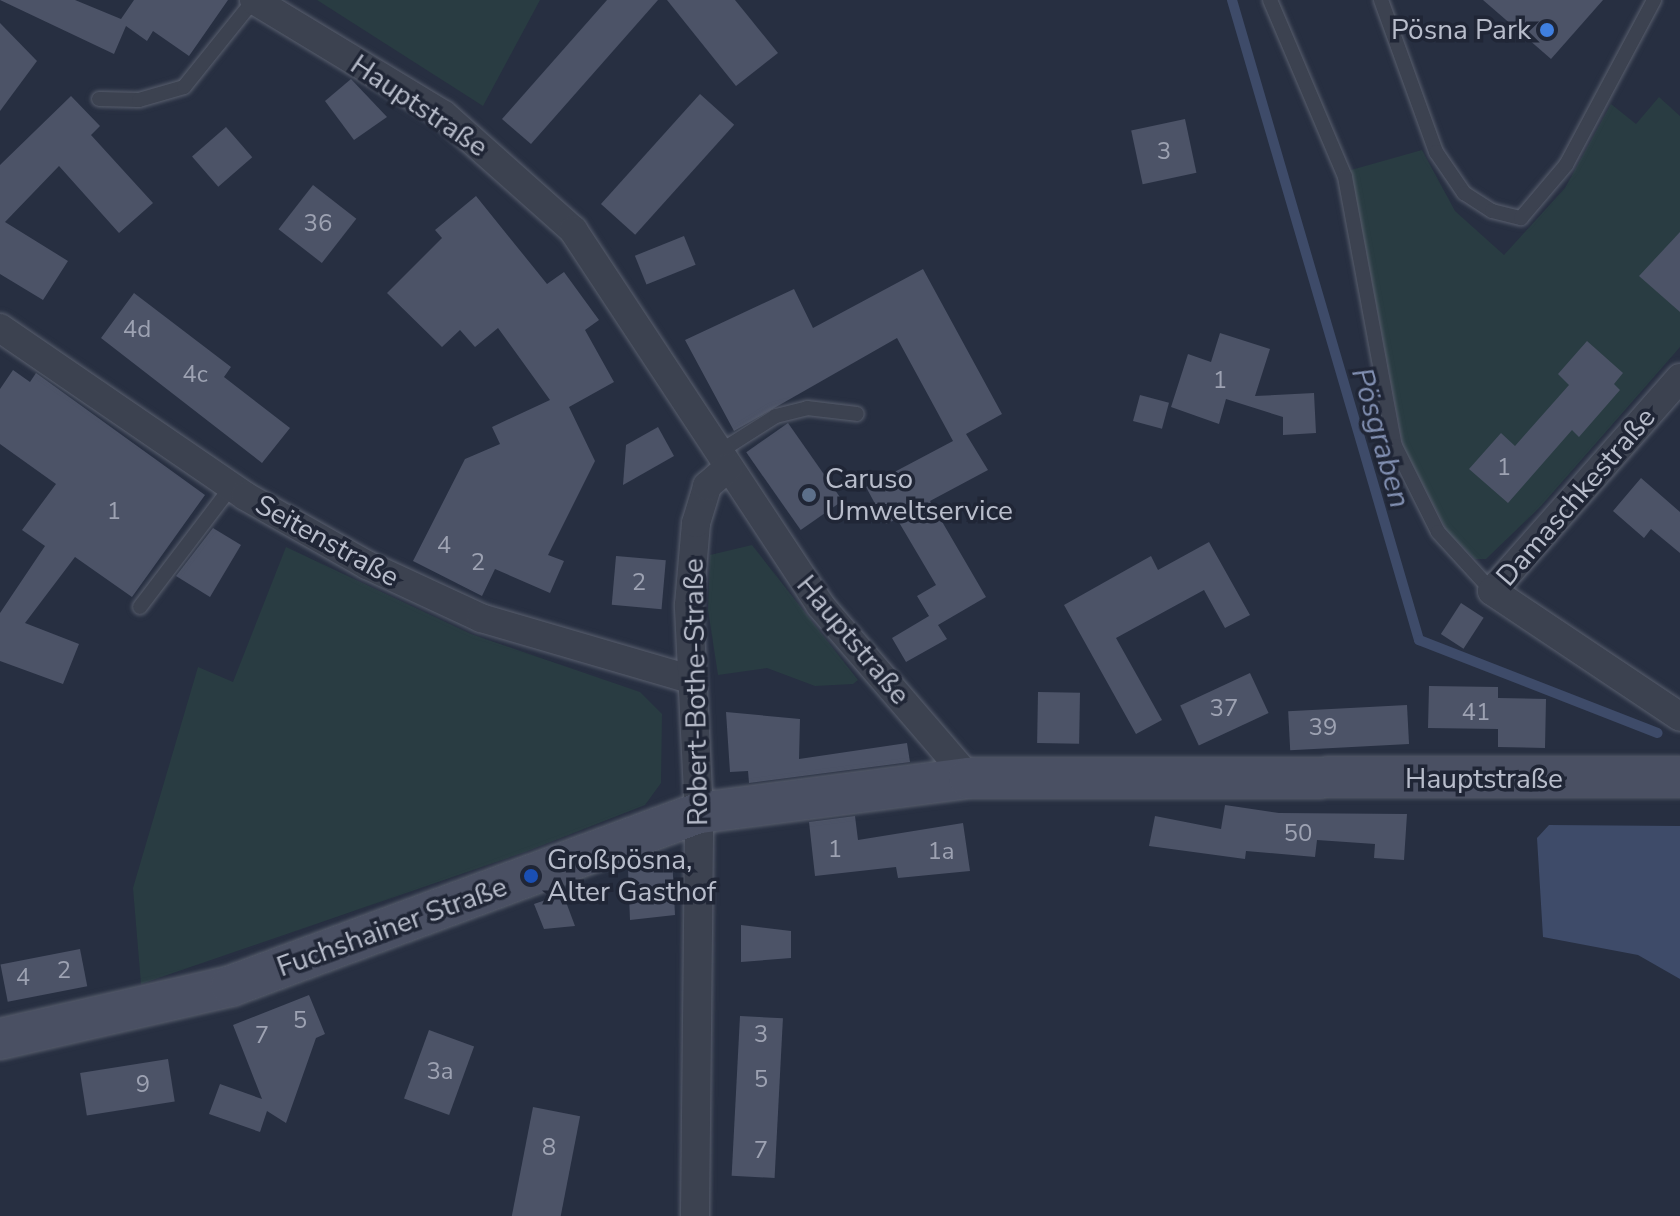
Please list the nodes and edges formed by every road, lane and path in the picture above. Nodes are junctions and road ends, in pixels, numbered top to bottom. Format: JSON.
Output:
{"nodes":[{"id":1,"x":254,"y":0,"type":"edge"},
{"id":2,"x":1270,"y":0,"type":"edge"},
{"id":3,"x":1381,"y":0,"type":"edge"},
{"id":4,"x":1654,"y":0,"type":"edge"},
{"id":5,"x":99,"y":99,"type":"dead end"},
{"id":6,"x":0,"y":328,"type":"edge"},
{"id":7,"x":1680,"y":378,"type":"edge"},
{"id":8,"x":857,"y":414,"type":"dead end"},
{"id":9,"x":723,"y":460,"type":"junction"},
{"id":10,"x":231,"y":487,"type":"junction"},
{"id":11,"x":1492,"y":591,"type":"junction"},
{"id":12,"x":140,"y":607,"type":"dead end"},
{"id":13,"x":690,"y":679,"type":"junction"},
{"id":14,"x":1680,"y":717,"type":"edge"},
{"id":15,"x":1680,"y":777,"type":"edge"},
{"id":16,"x":969,"y":778,"type":"junction"},
{"id":17,"x":699,"y":813,"type":"junction"},
{"id":18,"x":0,"y":1039,"type":"edge"},
{"id":19,"x":695,"y":1216,"type":"edge"}],
"edges":[{"from":1,"to":5,"type":"lane"},
{"from":1,"to":9,"type":"street","name":"Hauptstraße"},
{"from":2,"to":11,"type":"lane"},
{"from":3,"to":4,"type":"lane"},
{"from":6,"to":10,"type":"street","name":"Seitenstraße"},
{"from":7,"to":11,"type":"street","name":"Damaschkestraße"},
{"from":8,"to":9,"type":"lane"},
{"from":9,"to":13,"type":"street","name":"Robert-Bothe-Straße"},
{"from":9,"to":16,"type":"street","name":"Hauptstraße"},
{"from":10,"to":12,"type":"lane"},
{"from":10,"to":13,"type":"street","name":"Seitenstraße"},
{"from":11,"to":14,"type":"street","name":"Damaschkestraße"},
{"from":13,"to":17,"type":"street","name":"Robert-Bothe-Straße"},
{"from":15,"to":16,"type":"street","name":"Hauptstraße"},
{"from":16,"to":17,"type":"street","name":"Fuchshainer Straße"},
{"from":17,"to":18,"type":"street","name":"Fuchshainer Straße"},
{"from":17,"to":19,"type":"street","name":"Robert-Bothe-Straße"}]}
